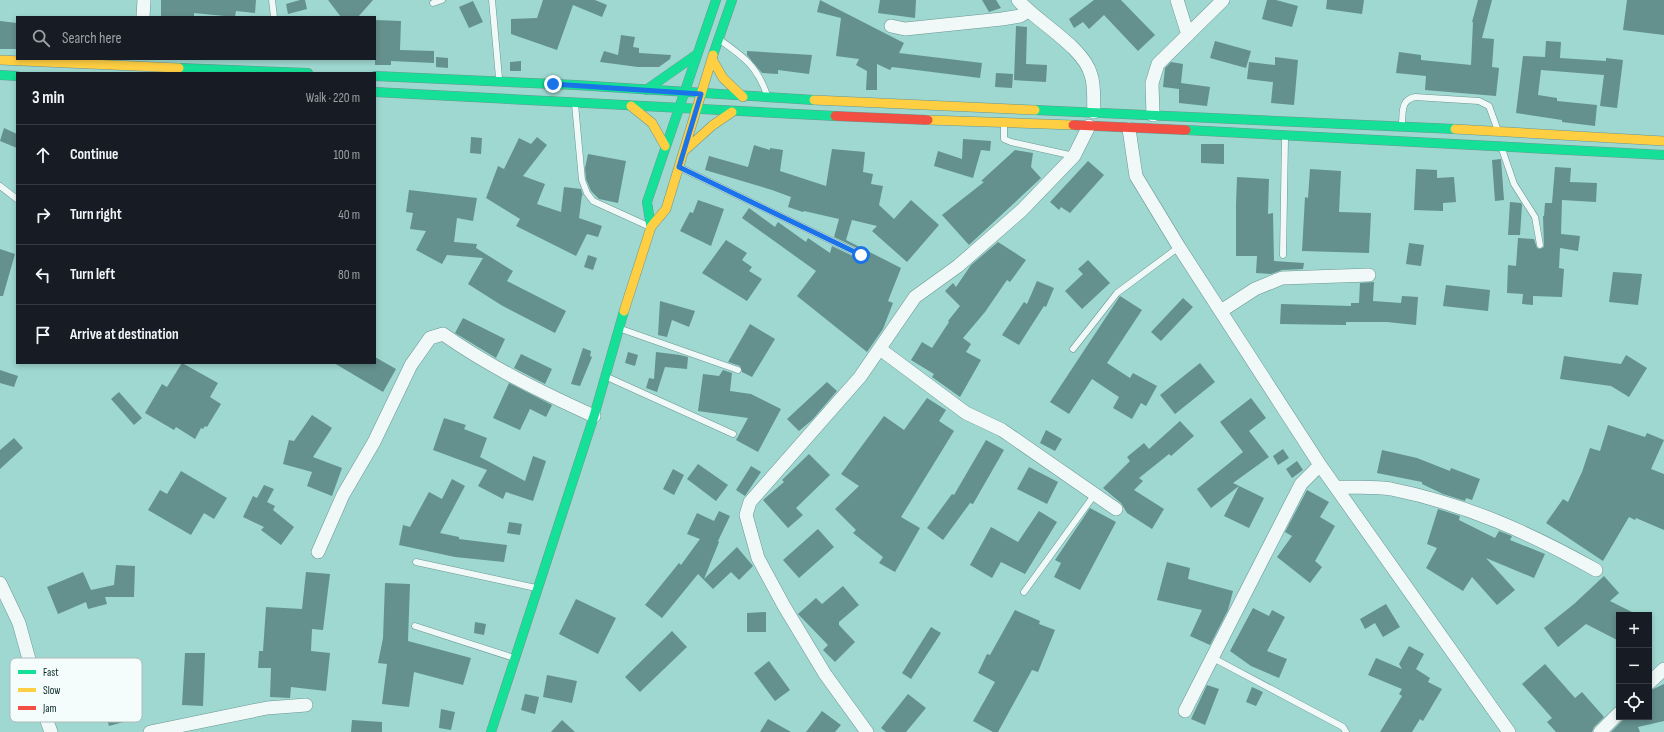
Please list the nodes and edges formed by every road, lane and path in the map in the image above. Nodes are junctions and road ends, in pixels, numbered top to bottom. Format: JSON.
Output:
{"nodes":[{"id":1,"x":144,"y":0,"type":"edge"},
{"id":2,"x":272,"y":0,"type":"edge"},
{"id":3,"x":442,"y":0,"type":"edge"},
{"id":4,"x":492,"y":0,"type":"edge"},
{"id":5,"x":716,"y":0,"type":"edge"},
{"id":6,"x":732,"y":0,"type":"edge"},
{"id":7,"x":1018,"y":0,"type":"edge"},
{"id":8,"x":1178,"y":0,"type":"edge"},
{"id":9,"x":1223,"y":0,"type":"edge"},
{"id":10,"x":433,"y":3,"type":"dead end"},
{"id":11,"x":1028,"y":11,"type":"junction"},
{"id":12,"x":143,"y":16,"type":"edge"},
{"id":13,"x":274,"y":16,"type":"edge"},
{"id":14,"x":891,"y":26,"type":"dead end"},
{"id":15,"x":1188,"y":35,"type":"junction"},
{"id":16,"x":718,"y":38,"type":"junction"},
{"id":17,"x":696,"y":55,"type":"junction"},
{"id":18,"x":712,"y":59,"type":"junction"},
{"id":19,"x":0,"y":60,"type":"edge"},
{"id":20,"x":142,"y":63,"type":"edge"},
{"id":21,"x":302,"y":72,"type":"edge"},
{"id":22,"x":0,"y":75,"type":"edge"},
{"id":23,"x":16,"y":76,"type":"edge"},
{"id":24,"x":376,"y":76,"type":"edge"},
{"id":25,"x":499,"y":82,"type":"junction"},
{"id":26,"x":646,"y":90,"type":"junction"},
{"id":27,"x":376,"y":92,"type":"edge"},
{"id":28,"x":683,"y":92,"type":"junction"},
{"id":29,"x":701,"y":94,"type":"junction"},
{"id":30,"x":743,"y":97,"type":"junction"},
{"id":31,"x":768,"y":98,"type":"junction"},
{"id":32,"x":574,"y":102,"type":"junction"},
{"id":33,"x":631,"y":106,"type":"junction"},
{"id":34,"x":677,"y":109,"type":"junction"},
{"id":35,"x":696,"y":110,"type":"junction"},
{"id":36,"x":732,"y":112,"type":"junction"},
{"id":37,"x":1094,"y":112,"type":"junction"},
{"id":38,"x":1153,"y":115,"type":"junction"},
{"id":39,"x":1004,"y":123,"type":"junction"},
{"id":40,"x":1089,"y":126,"type":"junction"},
{"id":41,"x":1402,"y":127,"type":"junction"},
{"id":42,"x":1130,"y":129,"type":"junction"},
{"id":43,"x":1498,"y":132,"type":"junction"},
{"id":44,"x":1285,"y":136,"type":"junction"},
{"id":45,"x":1642,"y":140,"type":"junction"},
{"id":46,"x":1664,"y":141,"type":"edge"},
{"id":47,"x":665,"y":146,"type":"junction"},
{"id":48,"x":1502,"y":146,"type":"junction"},
{"id":49,"x":684,"y":151,"type":"junction"},
{"id":50,"x":1642,"y":154,"type":"junction"},
{"id":51,"x":1664,"y":155,"type":"edge"},
{"id":52,"x":1074,"y":156,"type":"junction"},
{"id":53,"x":679,"y":167,"type":"junction"},
{"id":54,"x":0,"y":186,"type":"edge"},
{"id":55,"x":16,"y":198,"type":"edge"},
{"id":56,"x":651,"y":227,"type":"junction"},
{"id":57,"x":1540,"y":245,"type":"dead end"},
{"id":58,"x":1180,"y":248,"type":"junction"},
{"id":59,"x":861,"y":255,"type":"dead end"},
{"id":60,"x":1283,"y":255,"type":"dead end"},
{"id":61,"x":1368,"y":275,"type":"dead end"},
{"id":62,"x":1221,"y":310,"type":"junction"},
{"id":63,"x":619,"y":328,"type":"junction"},
{"id":64,"x":880,"y":349,"type":"junction"},
{"id":65,"x":1073,"y":349,"type":"dead end"},
{"id":66,"x":738,"y":370,"type":"dead end"},
{"id":67,"x":606,"y":376,"type":"junction"},
{"id":68,"x":594,"y":416,"type":"junction"},
{"id":69,"x":733,"y":434,"type":"dead end"},
{"id":70,"x":1320,"y":465,"type":"junction"},
{"id":71,"x":1336,"y":487,"type":"junction"},
{"id":72,"x":1095,"y":494,"type":"junction"},
{"id":73,"x":1116,"y":509,"type":"dead end"},
{"id":74,"x":318,"y":552,"type":"dead end"},
{"id":75,"x":416,"y":562,"type":"dead end"},
{"id":76,"x":1596,"y":570,"type":"dead end"},
{"id":77,"x":0,"y":583,"type":"edge"},
{"id":78,"x":538,"y":588,"type":"junction"},
{"id":79,"x":1024,"y":592,"type":"dead end"},
{"id":80,"x":415,"y":626,"type":"dead end"},
{"id":81,"x":28,"y":658,"type":"edge"},
{"id":82,"x":515,"y":658,"type":"junction"},
{"id":83,"x":1212,"y":658,"type":"junction"},
{"id":84,"x":1664,"y":668,"type":"edge"},
{"id":85,"x":1652,"y":680,"type":"edge"},
{"id":86,"x":306,"y":705,"type":"dead end"},
{"id":87,"x":1185,"y":711,"type":"dead end"},
{"id":88,"x":1616,"y":716,"type":"edge"},
{"id":89,"x":47,"y":722,"type":"edge"},
{"id":90,"x":51,"y":732,"type":"edge"},
{"id":91,"x":150,"y":732,"type":"edge"},
{"id":92,"x":491,"y":732,"type":"edge"},
{"id":93,"x":867,"y":732,"type":"edge"},
{"id":94,"x":1346,"y":732,"type":"edge"},
{"id":95,"x":1509,"y":732,"type":"edge"},
{"id":96,"x":1600,"y":732,"type":"edge"}],
"edges":[{"from":1,"to":12,"type":"street"},
{"from":2,"to":13,"type":"lane"},
{"from":3,"to":10,"type":"lane"},
{"from":4,"to":25,"type":"lane"},
{"from":5,"to":17,"type":"main road"},
{"from":6,"to":16,"type":"main road"},
{"from":7,"to":11,"type":"street"},
{"from":8,"to":15,"type":"street"},
{"from":9,"to":15,"type":"street"},
{"from":11,"to":14,"type":"street"},
{"from":11,"to":37,"type":"street"},
{"from":15,"to":38,"type":"street"},
{"from":16,"to":18,"type":"main road"},
{"from":16,"to":31,"type":"lane"},
{"from":17,"to":26,"type":"main road"},
{"from":17,"to":28,"type":"main road"},
{"from":18,"to":29,"type":"main road"},
{"from":18,"to":30,"type":"main road"},
{"from":19,"to":20,"type":"main road"},
{"from":20,"to":21,"type":"main road"},
{"from":22,"to":23,"type":"main road"},
{"from":24,"to":25,"type":"main road"},
{"from":25,"to":26,"type":"main road"},
{"from":26,"to":28,"type":"main road"},
{"from":27,"to":32,"type":"main road"},
{"from":28,"to":29,"type":"main road"},
{"from":28,"to":34,"type":"main road"},
{"from":29,"to":30,"type":"main road"},
{"from":29,"to":35,"type":"main road"},
{"from":30,"to":31,"type":"main road"},
{"from":31,"to":37,"type":"main road"},
{"from":32,"to":33,"type":"main road"},
{"from":32,"to":56,"type":"lane"},
{"from":33,"to":34,"type":"main road"},
{"from":33,"to":47,"type":"main road"},
{"from":34,"to":35,"type":"main road"},
{"from":34,"to":47,"type":"main road"},
{"from":35,"to":36,"type":"main road"},
{"from":35,"to":49,"type":"main road"},
{"from":36,"to":39,"type":"main road"},
{"from":36,"to":49,"type":"main road"},
{"from":37,"to":38,"type":"main road"},
{"from":38,"to":41,"type":"main road"},
{"from":39,"to":40,"type":"main road"},
{"from":39,"to":52,"type":"lane"},
{"from":40,"to":42,"type":"main road"},
{"from":40,"to":52,"type":"street"},
{"from":41,"to":43,"type":"main road"},
{"from":41,"to":43,"type":"lane"},
{"from":42,"to":44,"type":"main road"},
{"from":42,"to":58,"type":"street"},
{"from":43,"to":45,"type":"main road"},
{"from":43,"to":48,"type":"lane"},
{"from":44,"to":48,"type":"main road"},
{"from":44,"to":60,"type":"lane"},
{"from":45,"to":46,"type":"main road"},
{"from":45,"to":50,"type":"main road"},
{"from":47,"to":56,"type":"main road"},
{"from":48,"to":50,"type":"main road"},
{"from":48,"to":57,"type":"lane"},
{"from":49,"to":53,"type":"main road"},
{"from":50,"to":51,"type":"main road"},
{"from":52,"to":64,"type":"street"},
{"from":53,"to":56,"type":"main road"},
{"from":53,"to":59,"type":"lane"},
{"from":54,"to":55,"type":"lane"},
{"from":56,"to":63,"type":"main road"},
{"from":58,"to":62,"type":"street"},
{"from":58,"to":65,"type":"lane"},
{"from":61,"to":62,"type":"street"},
{"from":62,"to":70,"type":"street"},
{"from":63,"to":66,"type":"lane"},
{"from":63,"to":67,"type":"main road"},
{"from":64,"to":72,"type":"street"},
{"from":64,"to":93,"type":"street"},
{"from":67,"to":68,"type":"main road"},
{"from":67,"to":69,"type":"lane"},
{"from":68,"to":74,"type":"street"},
{"from":68,"to":78,"type":"main road"},
{"from":70,"to":71,"type":"street"},
{"from":70,"to":83,"type":"street"},
{"from":71,"to":76,"type":"street"},
{"from":71,"to":95,"type":"street"},
{"from":72,"to":73,"type":"street"},
{"from":72,"to":79,"type":"lane"},
{"from":75,"to":78,"type":"lane"},
{"from":77,"to":81,"type":"street"},
{"from":78,"to":82,"type":"main road"},
{"from":80,"to":82,"type":"lane"},
{"from":82,"to":92,"type":"main road"},
{"from":83,"to":87,"type":"street"},
{"from":83,"to":94,"type":"lane"},
{"from":84,"to":85,"type":"street"},
{"from":86,"to":91,"type":"street"},
{"from":88,"to":96,"type":"street"},
{"from":89,"to":90,"type":"street"}]}
